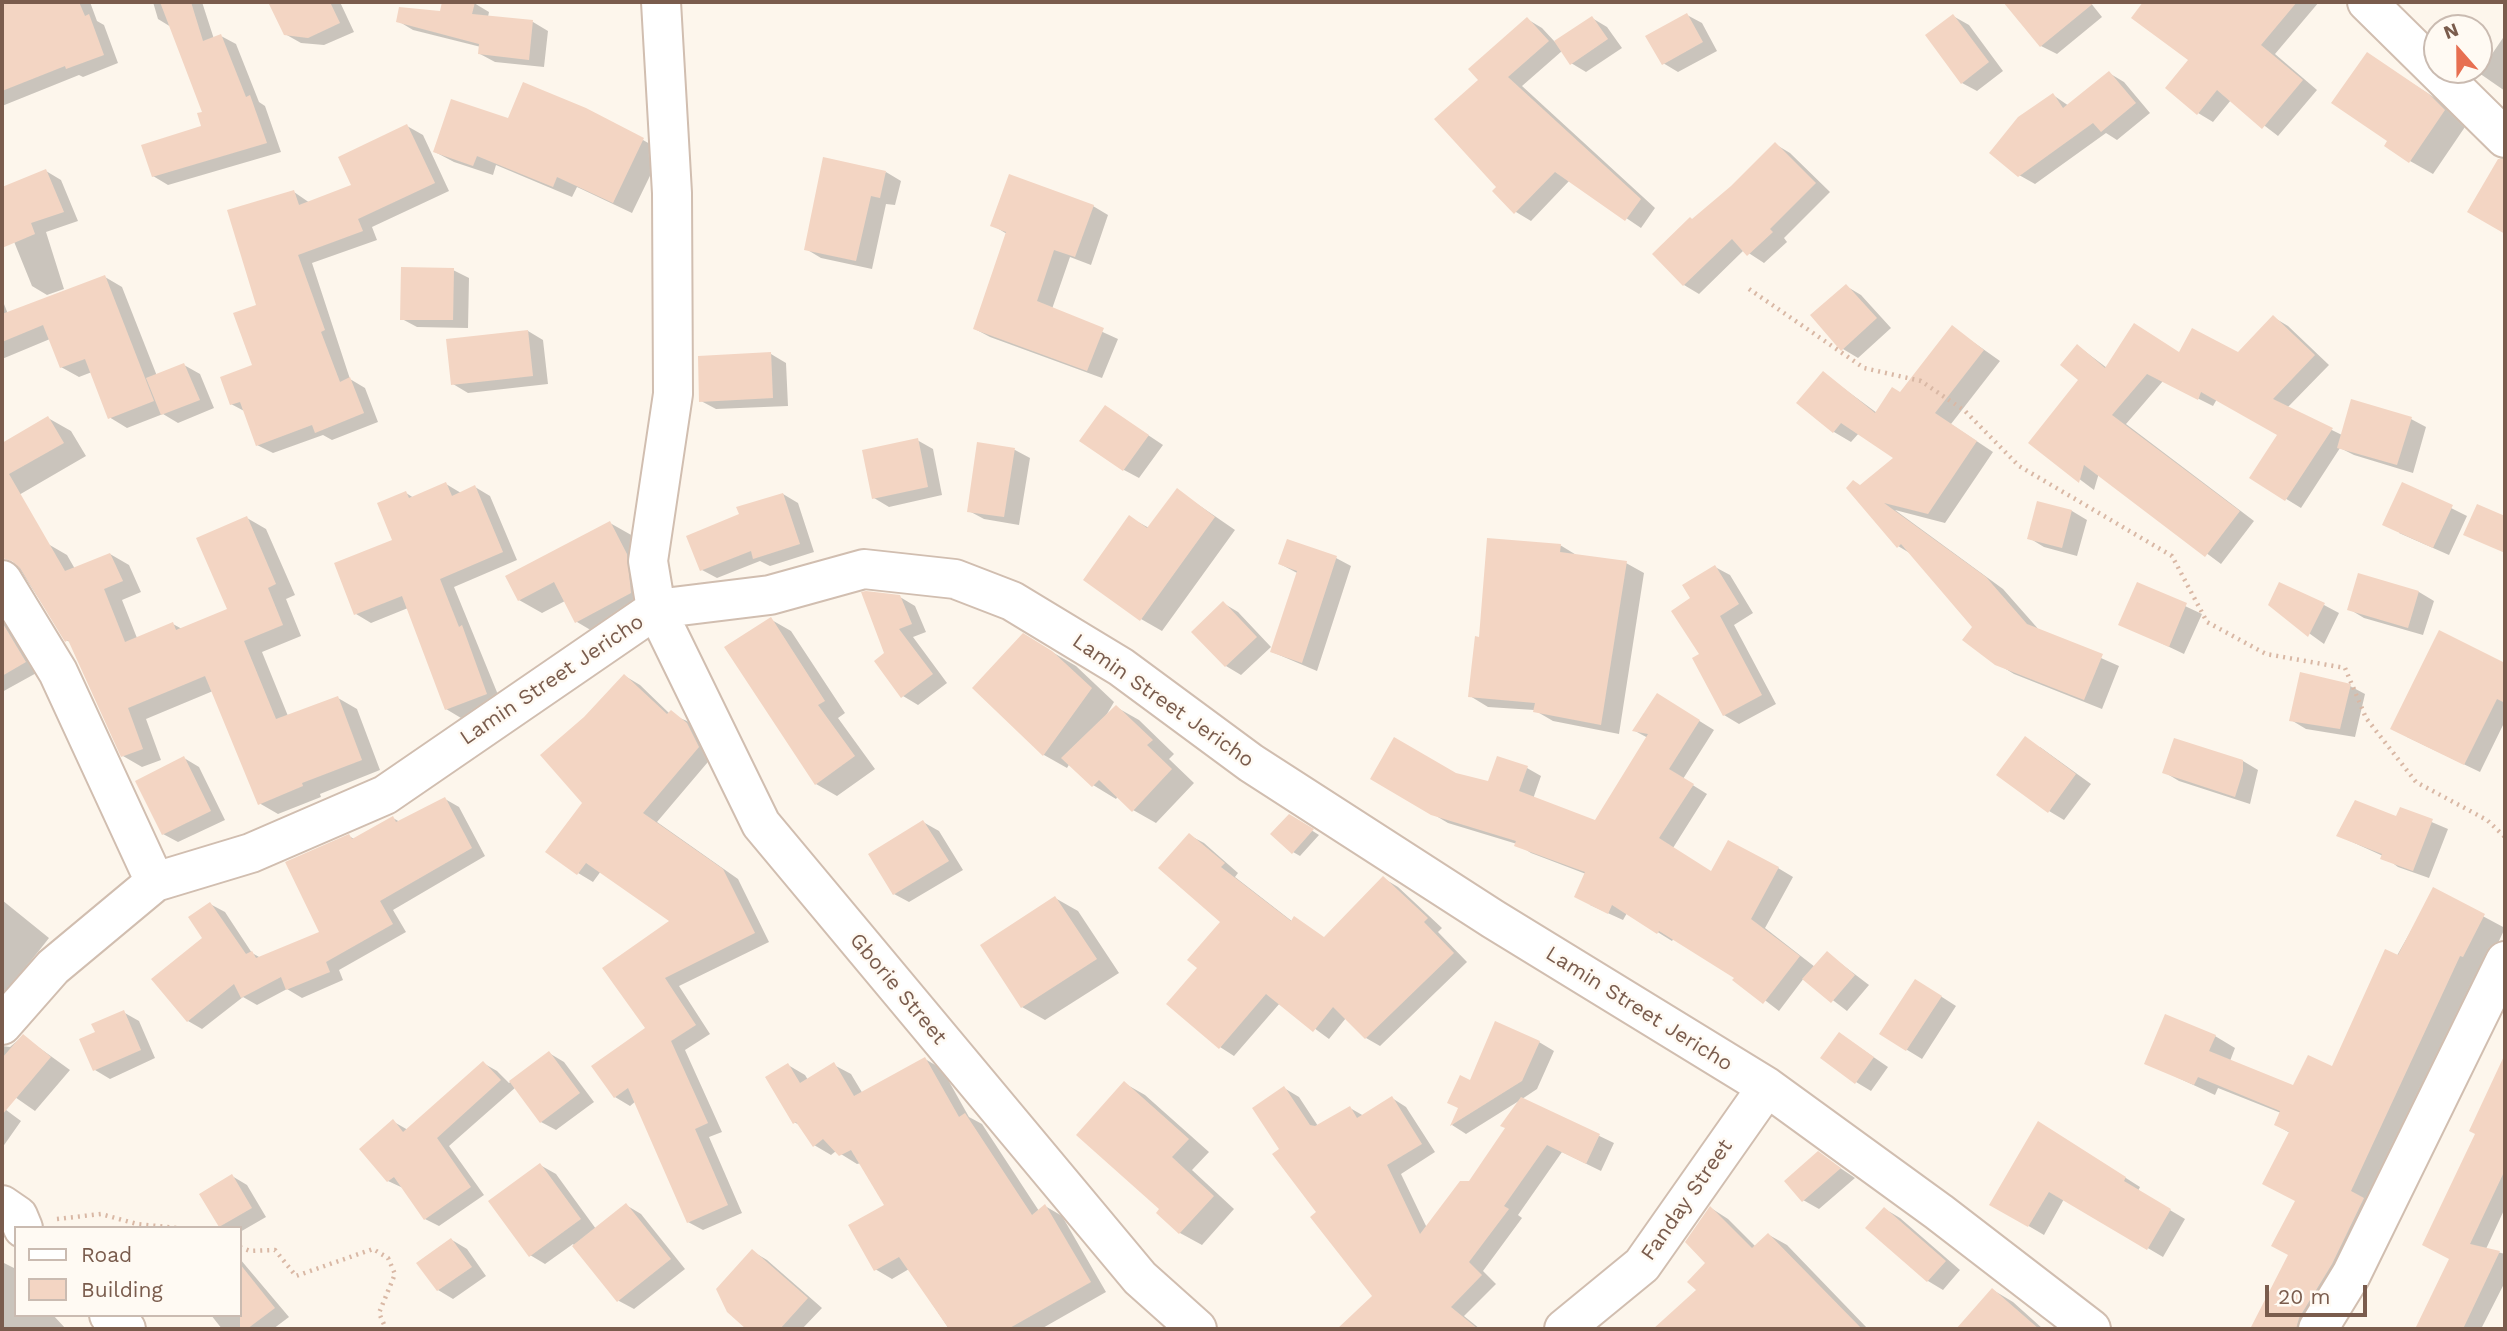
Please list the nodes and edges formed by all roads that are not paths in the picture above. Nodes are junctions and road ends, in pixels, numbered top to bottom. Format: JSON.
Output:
{"nodes":[{"id":1,"x":661,"y":2,"type":"edge"},
{"id":2,"x":2367,"y":2,"type":"edge"},
{"id":3,"x":2505,"y":138,"type":"edge"},
{"id":4,"x":2,"y":580,"type":"edge"},
{"id":5,"x":656,"y":610,"type":"junction"},
{"id":6,"x":155,"y":882,"type":"junction"},
{"id":7,"x":2505,"y":961,"type":"edge"},
{"id":8,"x":2,"y":1025,"type":"edge"},
{"id":9,"x":1767,"y":1087,"type":"junction"},
{"id":10,"x":111,"y":1317,"type":"edge"},
{"id":11,"x":126,"y":1329,"type":"edge"},
{"id":12,"x":1197,"y":1329,"type":"edge"},
{"id":13,"x":1564,"y":1329,"type":"edge"},
{"id":14,"x":2091,"y":1329,"type":"edge"},
{"id":15,"x":2318,"y":1329,"type":"edge"}],
"edges":[{"from":1,"to":5,"type":"street","name":"Gborie Street"},
{"from":2,"to":3,"type":"street"},
{"from":4,"to":6,"type":"street"},
{"from":5,"to":6,"type":"street","name":"Lamin Street Jericho"},
{"from":5,"to":9,"type":"street","name":"Lamin Street Jericho"},
{"from":5,"to":12,"type":"street","name":"Gborie Street"},
{"from":6,"to":8,"type":"street","name":"Lamin Street Jericho"},
{"from":7,"to":15,"type":"street"},
{"from":9,"to":13,"type":"street","name":"Fanday Street"},
{"from":9,"to":14,"type":"street","name":"Lamin Street Jericho"},
{"from":10,"to":11,"type":"street"}]}
